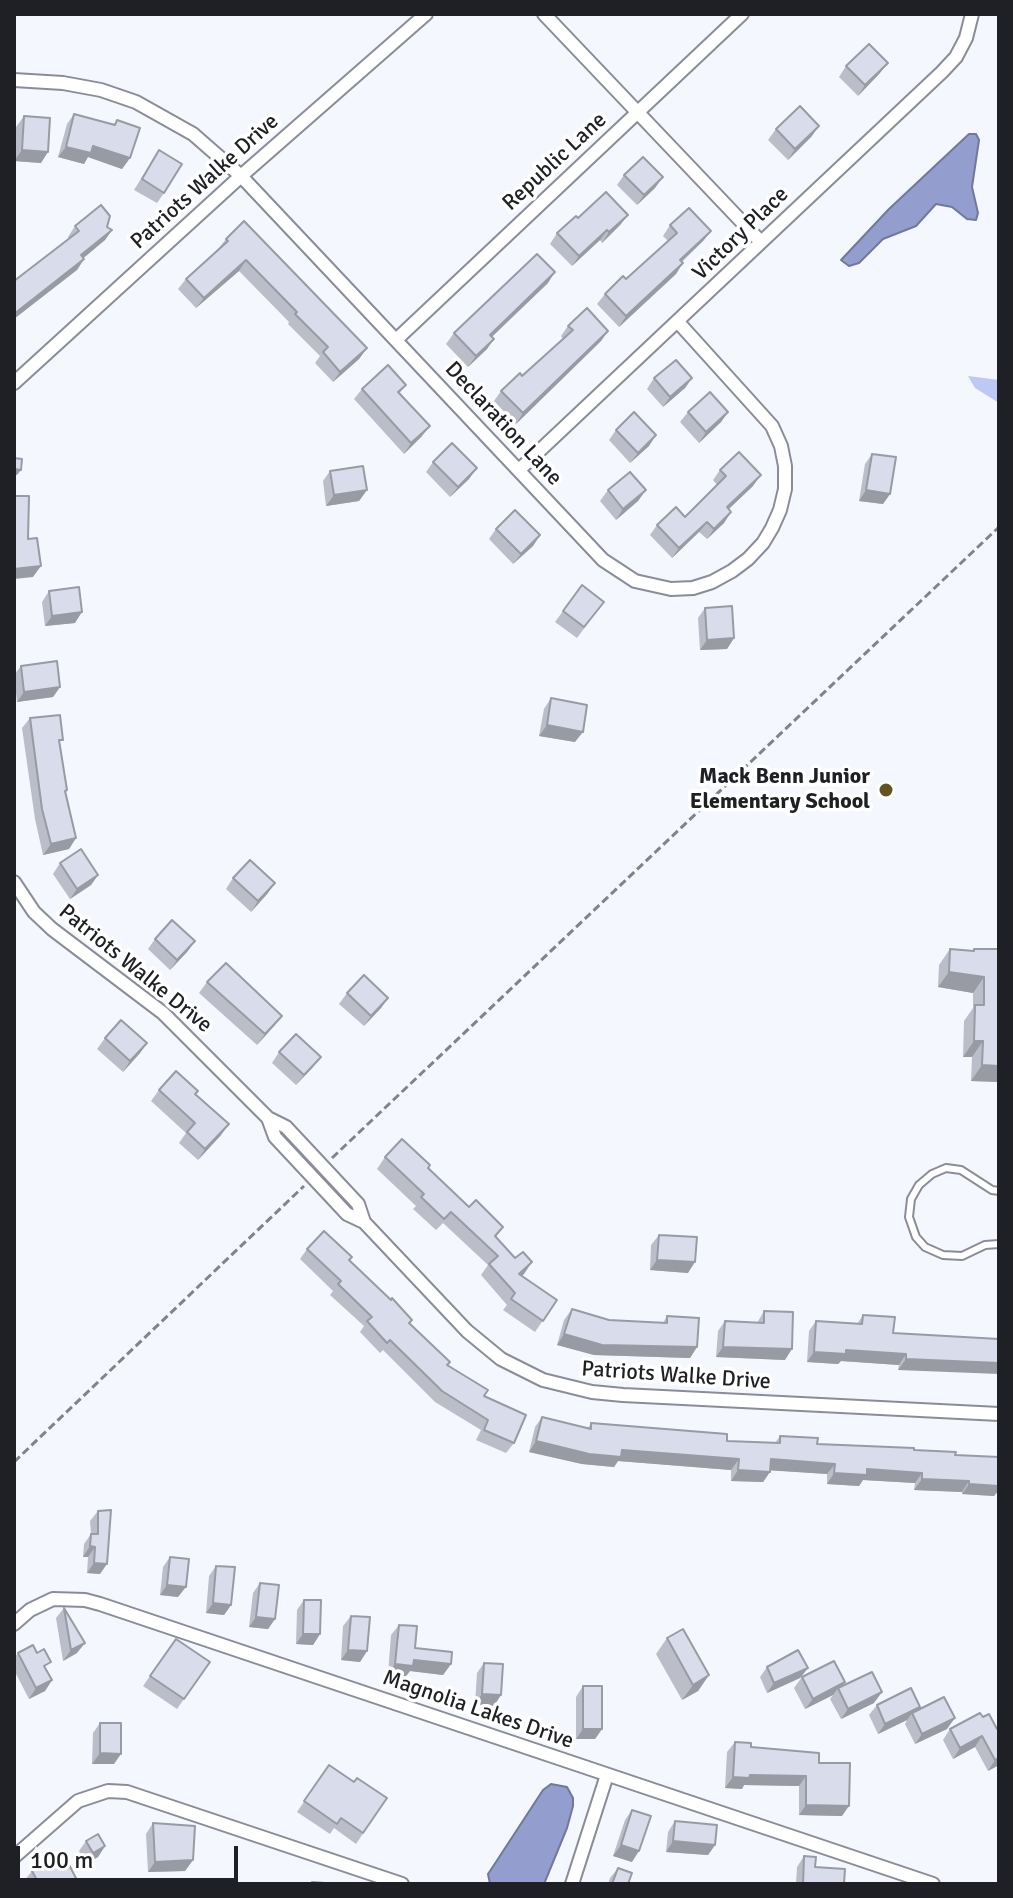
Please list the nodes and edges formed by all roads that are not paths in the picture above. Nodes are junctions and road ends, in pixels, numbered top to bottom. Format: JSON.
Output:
{"nodes":[{"id":1,"x":426,"y":14,"type":"edge"},
{"id":2,"x":544,"y":14,"type":"edge"},
{"id":3,"x":742,"y":14,"type":"edge"},
{"id":4,"x":972,"y":14,"type":"edge"},
{"id":5,"x":14,"y":80,"type":"edge"},
{"id":6,"x":637,"y":112,"type":"junction"},
{"id":7,"x":241,"y":176,"type":"junction"},
{"id":8,"x":761,"y":242,"type":"junction"},
{"id":9,"x":678,"y":322,"type":"junction"},
{"id":10,"x":397,"y":339,"type":"junction"},
{"id":11,"x":14,"y":383,"type":"edge"},
{"id":12,"x":519,"y":470,"type":"junction"},
{"id":13,"x":14,"y":882,"type":"edge"},
{"id":14,"x":268,"y":1118,"type":"junction"},
{"id":15,"x":999,"y":1191,"type":"edge"},
{"id":16,"x":364,"y":1222,"type":"junction"},
{"id":17,"x":999,"y":1244,"type":"edge"},
{"id":18,"x":999,"y":1414,"type":"edge"},
{"id":19,"x":14,"y":1624,"type":"edge"},
{"id":20,"x":607,"y":1775,"type":"junction"},
{"id":21,"x":14,"y":1857,"type":"edge"},
{"id":22,"x":402,"y":1884,"type":"edge"},
{"id":23,"x":572,"y":1884,"type":"edge"},
{"id":24,"x":933,"y":1884,"type":"edge"}],
"edges":[{"from":1,"to":7,"type":"street","name":"Patriots Walke Drive"},
{"from":2,"to":6,"type":"street"},
{"from":3,"to":6,"type":"street","name":"Republic Lane"},
{"from":4,"to":8,"type":"street","name":"Victory Place"},
{"from":5,"to":7,"type":"street","name":"Declaration Lane"},
{"from":6,"to":8,"type":"street"},
{"from":6,"to":10,"type":"street","name":"Republic Lane"},
{"from":7,"to":10,"type":"street","name":"Declaration Lane"},
{"from":7,"to":11,"type":"street","name":"Patriots Walke Drive"},
{"from":8,"to":9,"type":"street","name":"Victory Place"},
{"from":9,"to":12,"type":"street","name":"Victory Place"},
{"from":9,"to":12,"type":"street","name":"Declaration Lane"},
{"from":10,"to":12,"type":"street","name":"Declaration Lane"},
{"from":13,"to":14,"type":"street","name":"Patriots Walke Drive"},
{"from":14,"to":16,"type":"street","name":"Patriots Walke Drive"},
{"from":14,"to":16,"type":"street","name":"Patriots Walke Drive"},
{"from":15,"to":17,"type":"lane"},
{"from":16,"to":18,"type":"street","name":"Patriots Walke Drive"},
{"from":19,"to":20,"type":"street","name":"Magnolia Lakes Drive"},
{"from":20,"to":23,"type":"street"},
{"from":20,"to":24,"type":"street","name":"Magnolia Lakes Drive"},
{"from":21,"to":22,"type":"street"}]}
